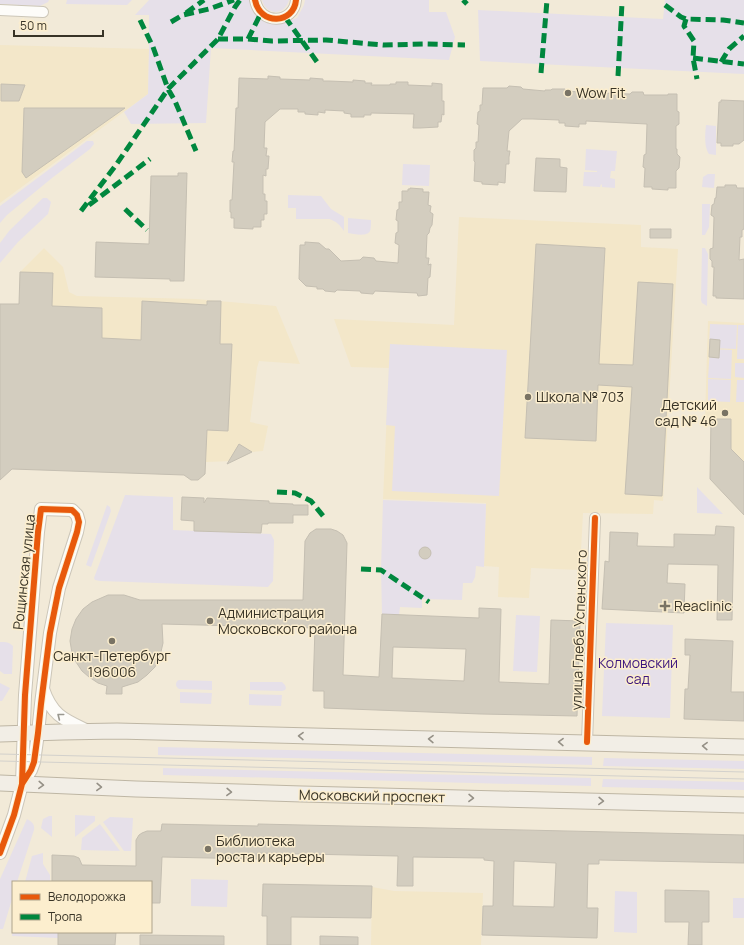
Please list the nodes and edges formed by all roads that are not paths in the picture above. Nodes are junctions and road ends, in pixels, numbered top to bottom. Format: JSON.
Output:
{"nodes":[{"id":1,"x":255,"y":0,"type":"edge"},
{"id":2,"x":296,"y":0,"type":"edge"},
{"id":3,"x":0,"y":10,"type":"edge"},
{"id":4,"x":43,"y":12,"type":"dead end"},
{"id":5,"x":595,"y":518,"type":"dead end"},
{"id":6,"x":43,"y":689,"type":"junction"},
{"id":7,"x":88,"y":731,"type":"junction"},
{"id":8,"x":31,"y":733,"type":"junction"},
{"id":9,"x":0,"y":734,"type":"edge"},
{"id":10,"x":587,"y":742,"type":"junction"},
{"id":11,"x":744,"y":747,"type":"edge"},
{"id":12,"x":0,"y":783,"type":"edge"},
{"id":13,"x":22,"y":784,"type":"junction"},
{"id":14,"x":744,"y":805,"type":"edge"},
{"id":15,"x":0,"y":854,"type":"edge"}],
"edges":[{"from":1,"to":2,"type":"street"},
{"from":3,"to":4,"type":"street"},
{"from":5,"to":10,"type":"street","name":"улица Глеба Успенского"},
{"from":7,"to":6,"type":"street","one_way":true},
{"from":6,"to":8,"type":"street","name":"Рощинская улица"},
{"from":6,"to":8,"type":"street","name":"Рощинская улица"},
{"from":7,"to":8,"type":"main road"},
{"from":10,"to":7,"type":"main road","one_way":true},
{"from":8,"to":9,"type":"main road"},
{"from":8,"to":13,"type":"street","name":"Рощинская улица"},
{"from":11,"to":10,"type":"main road","one_way":true},
{"from":12,"to":13,"type":"main road","name":"Московский проспект"},
{"from":13,"to":14,"type":"main road","name":"Московский проспект","one_way":true},
{"from":13,"to":15,"type":"street","name":"Рощинская улица"}]}
